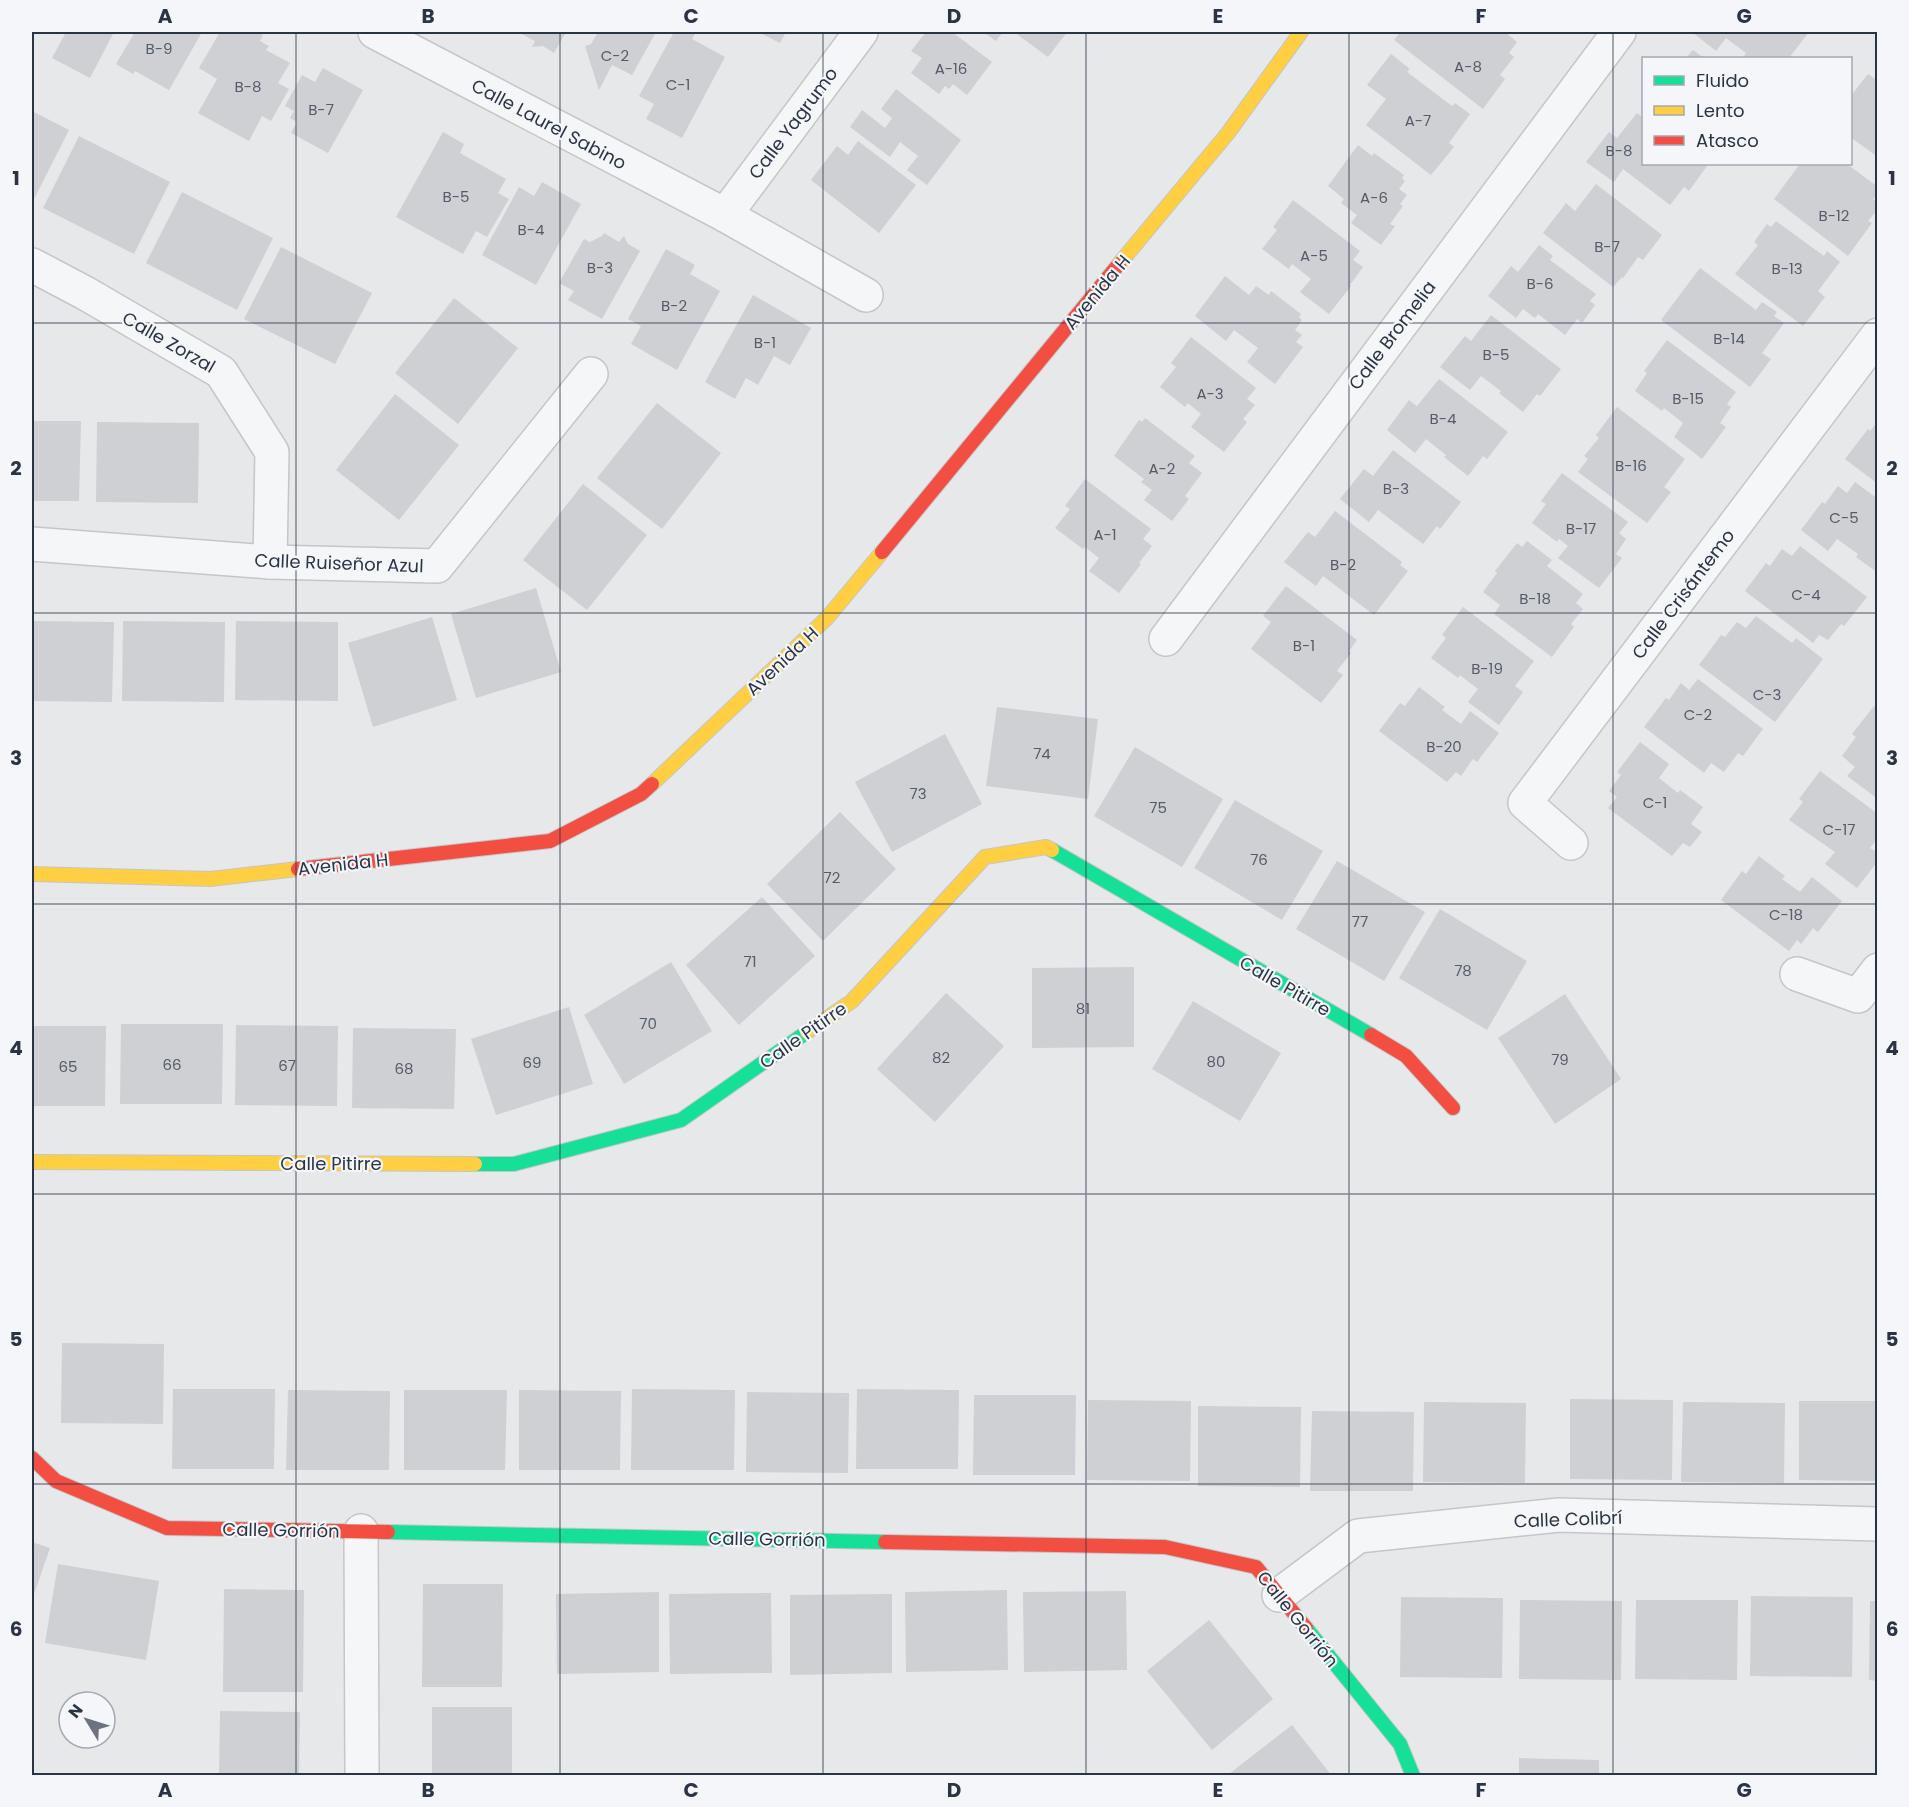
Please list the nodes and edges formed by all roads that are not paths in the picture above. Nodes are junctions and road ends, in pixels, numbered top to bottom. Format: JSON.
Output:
{"nodes":[{"id":1,"x":375,"y":32,"type":"edge"},
{"id":2,"x":861,"y":32,"type":"edge"},
{"id":3,"x":1301,"y":32,"type":"edge"},
{"id":4,"x":1619,"y":32,"type":"edge"},
{"id":5,"x":725,"y":215,"type":"junction"},
{"id":6,"x":32,"y":266,"type":"edge"},
{"id":7,"x":866,"y":296,"type":"dead end"},
{"id":8,"x":1878,"y":336,"type":"edge"},
{"id":9,"x":591,"y":374,"type":"dead end"},
{"id":10,"x":32,"y":544,"type":"edge"},
{"id":11,"x":270,"y":562,"type":"junction"},
{"id":12,"x":1166,"y":639,"type":"dead end"},
{"id":13,"x":1571,"y":843,"type":"dead end"},
{"id":14,"x":32,"y":874,"type":"edge"},
{"id":15,"x":1878,"y":970,"type":"edge"},
{"id":16,"x":1797,"y":974,"type":"dead end"},
{"id":17,"x":1453,"y":1108,"type":"dead end"},
{"id":18,"x":32,"y":1162,"type":"edge"},
{"id":19,"x":32,"y":1458,"type":"edge"},
{"id":20,"x":1878,"y":1524,"type":"edge"},
{"id":21,"x":361,"y":1531,"type":"junction"},
{"id":22,"x":1278,"y":1595,"type":"junction"},
{"id":23,"x":362,"y":1776,"type":"edge"},
{"id":24,"x":1413,"y":1776,"type":"edge"}],
"edges":[{"from":1,"to":5,"type":"street","name":"Calle Laurel Sabino"},
{"from":2,"to":5,"type":"street","name":"Calle Yagrumo"},
{"from":3,"to":14,"type":"street","name":"Avenida H"},
{"from":4,"to":12,"type":"street","name":"Calle Bromelia"},
{"from":5,"to":7,"type":"street","name":"Calle Laurel Sabino"},
{"from":6,"to":11,"type":"street","name":"Calle Zorzal"},
{"from":8,"to":13,"type":"street","name":"Calle Crisántemo"},
{"from":9,"to":11,"type":"street","name":"Calle Ruiseñor Azul"},
{"from":10,"to":11,"type":"street","name":"Calle Ruiseñor Azul"},
{"from":15,"to":16,"type":"street"},
{"from":17,"to":18,"type":"street","name":"Calle Pitirre"},
{"from":19,"to":21,"type":"street","name":"Calle Gorrión"},
{"from":20,"to":22,"type":"street","name":"Calle Colibrí"},
{"from":21,"to":22,"type":"street","name":"Calle Gorrión"},
{"from":21,"to":23,"type":"street"},
{"from":22,"to":24,"type":"street","name":"Calle Gorrión"}]}
